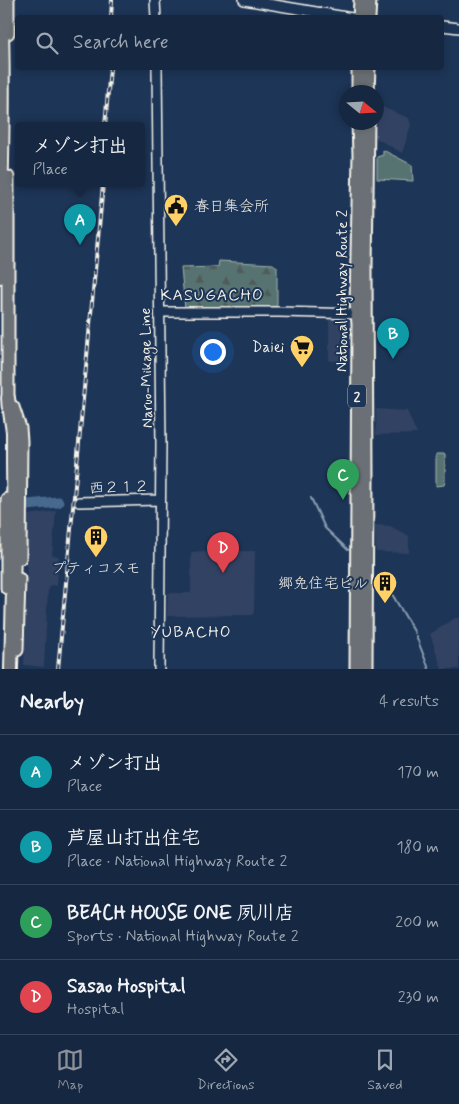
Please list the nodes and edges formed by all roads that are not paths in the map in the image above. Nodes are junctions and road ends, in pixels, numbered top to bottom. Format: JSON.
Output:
{"nodes":[{"id":1,"x":0,"y":0,"type":"edge"},
{"id":2,"x":8,"y":0,"type":"edge"},
{"id":3,"x":155,"y":0,"type":"edge"},
{"id":4,"x":244,"y":0,"type":"edge"},
{"id":5,"x":360,"y":0,"type":"edge"},
{"id":6,"x":370,"y":0,"type":"edge"},
{"id":7,"x":156,"y":15,"type":"edge"},
{"id":8,"x":334,"y":15,"type":"edge"},
{"id":9,"x":359,"y":15,"type":"edge"},
{"id":10,"x":369,"y":15,"type":"edge"},
{"id":11,"x":444,"y":26,"type":"edge"},
{"id":12,"x":459,"y":28,"type":"edge"},
{"id":13,"x":157,"y":70,"type":"edge"},
{"id":14,"x":358,"y":70,"type":"edge"},
{"id":15,"x":368,"y":70,"type":"edge"},
{"id":16,"x":358,"y":85,"type":"edge"},
{"id":17,"x":368,"y":85,"type":"edge"},
{"id":18,"x":358,"y":130,"type":"edge"},
{"id":19,"x":368,"y":130,"type":"edge"},
{"id":20,"x":0,"y":277,"type":"edge"},
{"id":21,"x":160,"y":312,"type":"junction"},
{"id":22,"x":362,"y":314,"type":"junction"},
{"id":23,"x":8,"y":393,"type":"junction"},
{"id":24,"x":160,"y":500,"type":"junction"},
{"id":25,"x":79,"y":502,"type":"dead end"},
{"id":26,"x":9,"y":669,"type":"edge"},
{"id":27,"x":15,"y":669,"type":"edge"},
{"id":28,"x":159,"y":669,"type":"edge"},
{"id":29,"x":356,"y":669,"type":"edge"},
{"id":30,"x":366,"y":669,"type":"edge"}],
"edges":[{"from":1,"to":20,"type":"highway"},
{"from":2,"to":23,"type":"highway"},
{"from":3,"to":7,"type":"street"},
{"from":4,"to":8,"type":"street"},
{"from":5,"to":9,"type":"highway"},
{"from":6,"to":10,"type":"highway"},
{"from":11,"to":12,"type":"street"},
{"from":13,"to":21,"type":"street","name":"Naruo-Mikage Line"},
{"from":14,"to":16,"type":"highway"},
{"from":15,"to":17,"type":"highway"},
{"from":18,"to":22,"type":"highway","name":"National Highway Route 2","number":"2"},
{"from":19,"to":22,"type":"highway","name":"National Highway Route 2","number":"2"},
{"from":21,"to":22,"type":"street"},
{"from":21,"to":24,"type":"street","name":"Naruo-Mikage Line"},
{"from":22,"to":29,"type":"highway","name":"National Highway Route 2","number":"2"},
{"from":22,"to":30,"type":"highway","name":"National Highway Route 2","number":"2"},
{"from":23,"to":26,"type":"highway"},
{"from":23,"to":26,"type":"highway"},
{"from":23,"to":27,"type":"highway"},
{"from":24,"to":25,"type":"street","name":"西２１２"},
{"from":24,"to":28,"type":"street","name":"Naruo-Mikage Line"}]}
